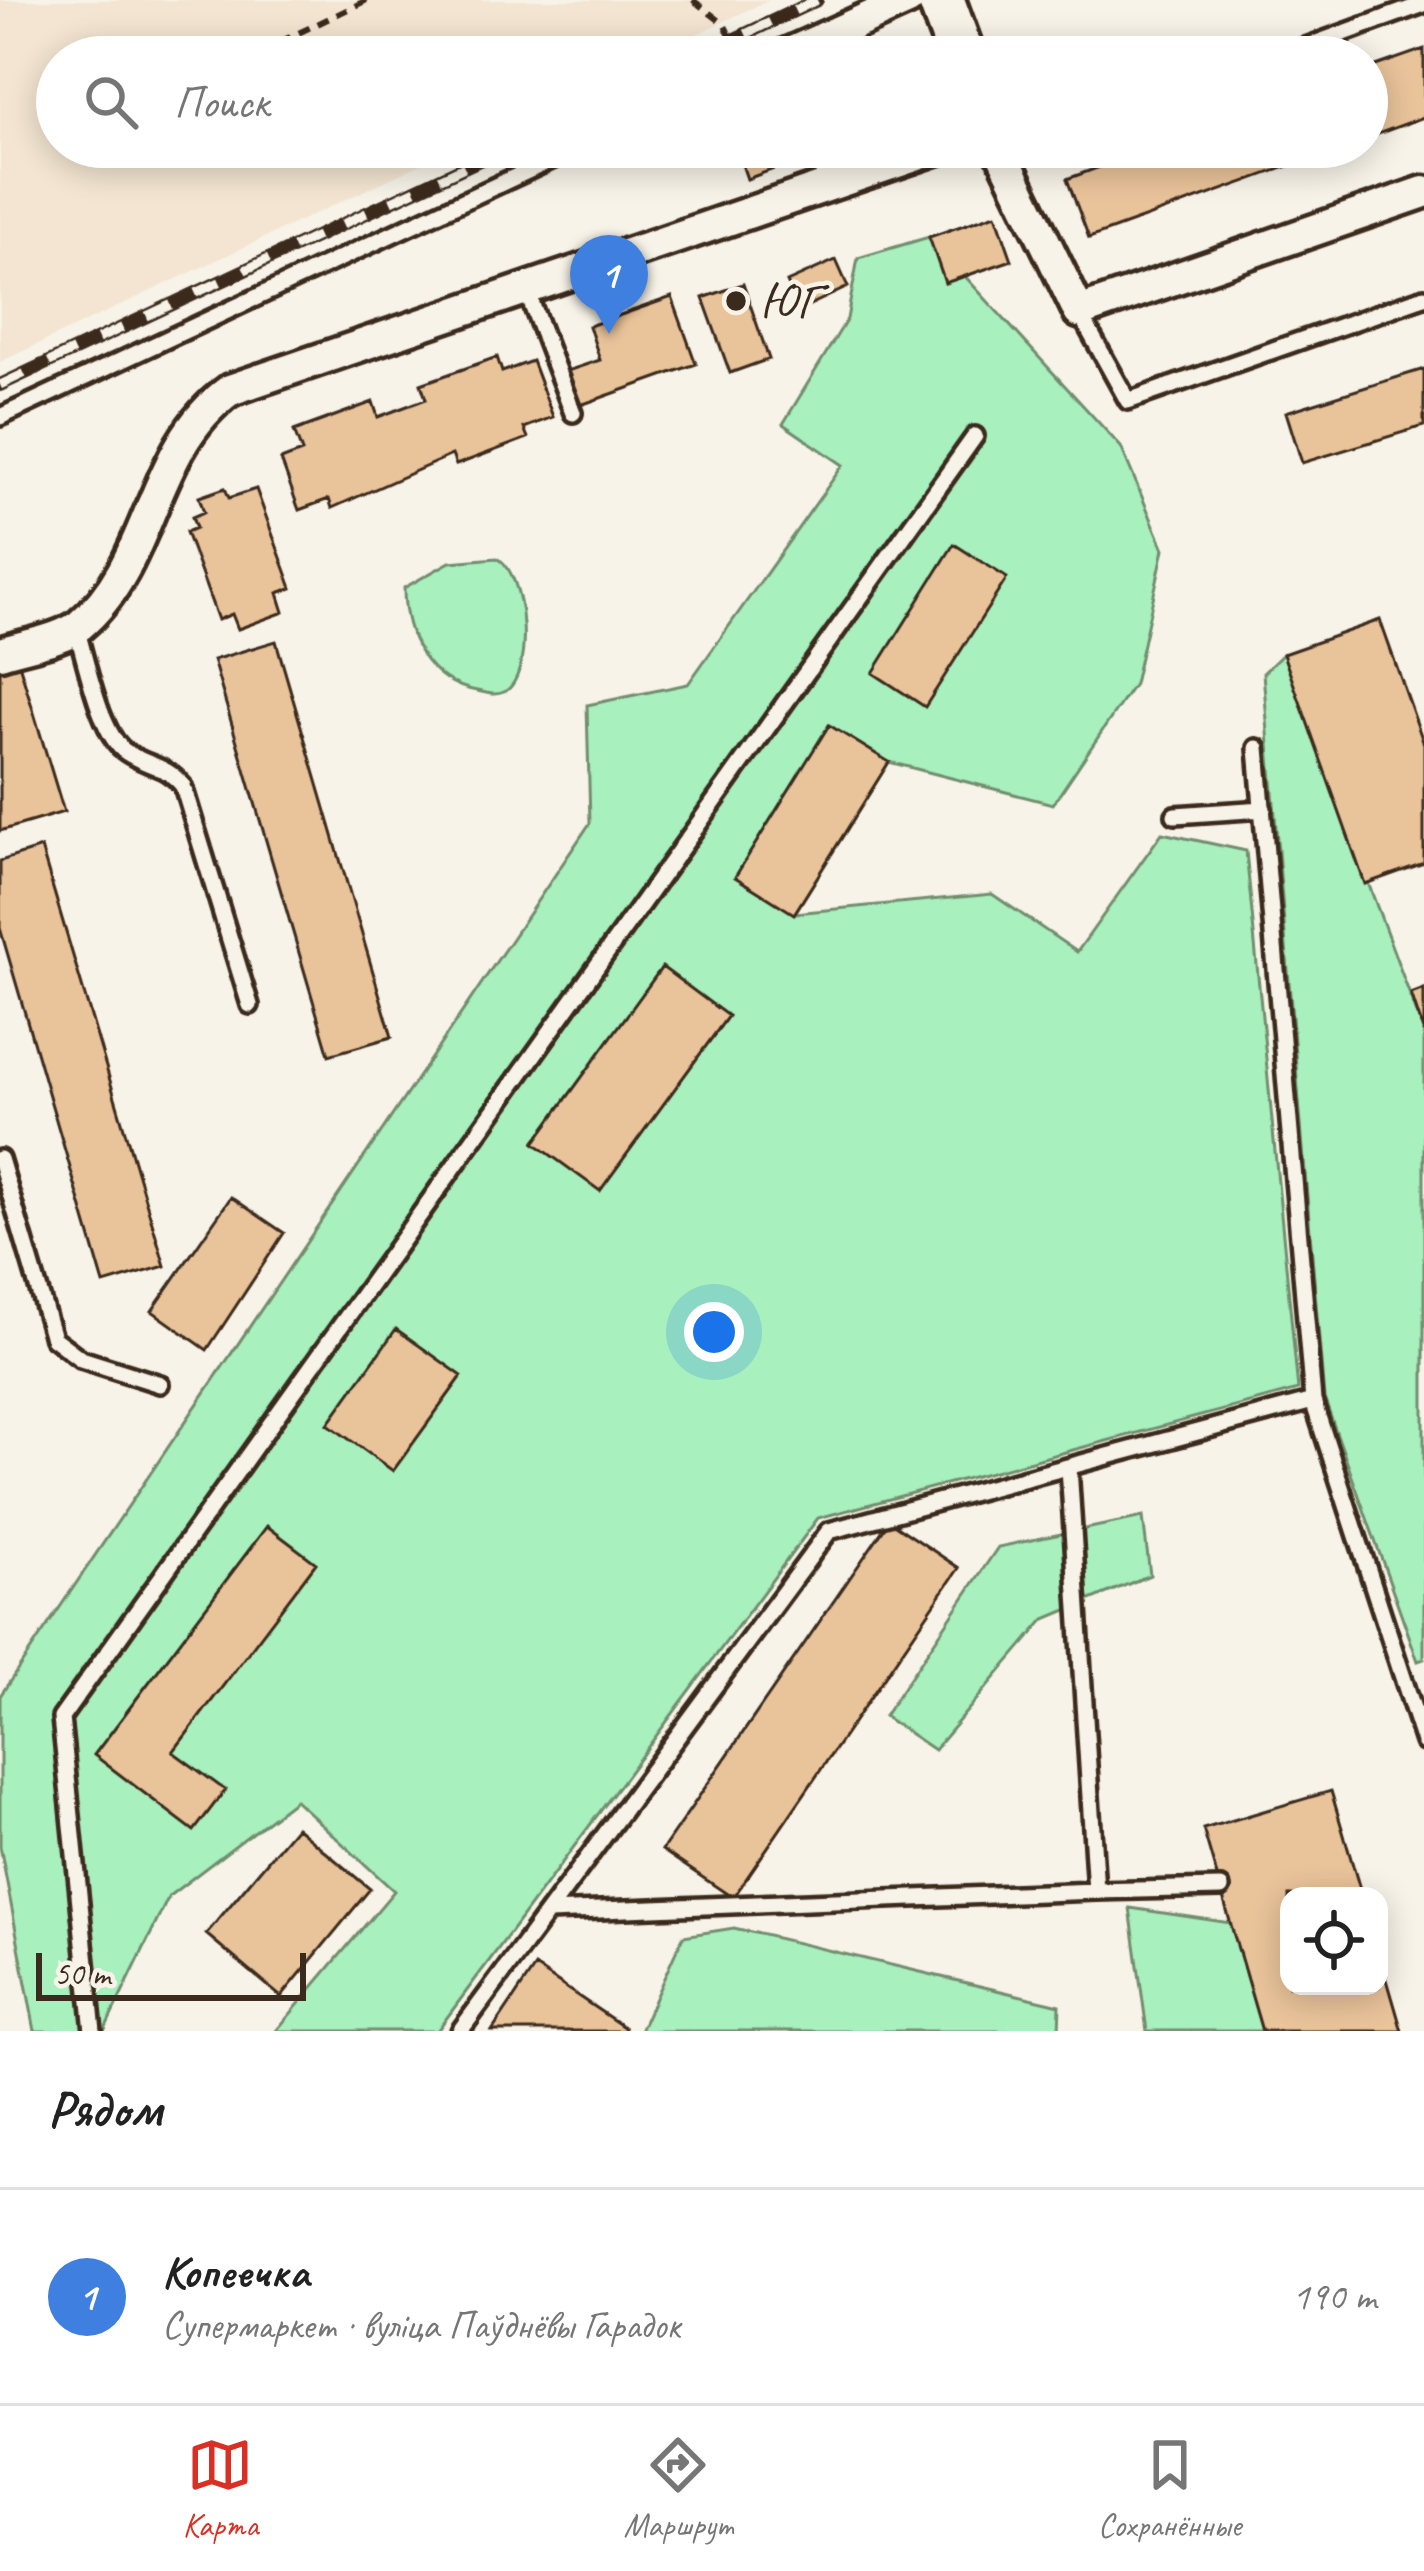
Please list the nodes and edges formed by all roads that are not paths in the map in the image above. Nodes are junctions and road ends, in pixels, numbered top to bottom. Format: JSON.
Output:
{"nodes":[{"id":1,"x":908,"y":0,"type":"edge"},
{"id":2,"x":940,"y":0,"type":"edge"},
{"id":3,"x":1424,"y":4,"type":"edge"},
{"id":4,"x":827,"y":36,"type":"edge"},
{"id":5,"x":954,"y":36,"type":"edge"},
{"id":6,"x":1336,"y":36,"type":"edge"},
{"id":7,"x":534,"y":168,"type":"edge"},
{"id":8,"x":829,"y":168,"type":"edge"},
{"id":9,"x":880,"y":168,"type":"edge"},
{"id":10,"x":1009,"y":168,"type":"edge"},
{"id":11,"x":836,"y":183,"type":"junction"},
{"id":12,"x":1424,"y":192,"type":"edge"},
{"id":13,"x":526,"y":289,"type":"junction"},
{"id":14,"x":1424,"y":297,"type":"edge"},
{"id":15,"x":1079,"y":312,"type":"junction"},
{"id":16,"x":573,"y":413,"type":"dead end"},
{"id":17,"x":0,"y":418,"type":"edge"},
{"id":18,"x":975,"y":436,"type":"dead end"},
{"id":19,"x":76,"y":628,"type":"junction"},
{"id":20,"x":0,"y":652,"type":"edge"},
{"id":21,"x":1257,"y":748,"type":"dead end"},
{"id":22,"x":1263,"y":809,"type":"junction"},
{"id":23,"x":1175,"y":815,"type":"dead end"},
{"id":24,"x":250,"y":1005,"type":"dead end"},
{"id":25,"x":0,"y":1159,"type":"edge"},
{"id":26,"x":160,"y":1384,"type":"dead end"},
{"id":27,"x":1313,"y":1401,"type":"junction"},
{"id":28,"x":1070,"y":1467,"type":"junction"},
{"id":29,"x":1424,"y":1742,"type":"edge"},
{"id":30,"x":1221,"y":1888,"type":"dead end"},
{"id":31,"x":1096,"y":1891,"type":"junction"},
{"id":32,"x":548,"y":1912,"type":"junction"},
{"id":33,"x":93,"y":2031,"type":"edge"},
{"id":34,"x":460,"y":2031,"type":"edge"}],
"edges":[{"from":1,"to":4,"type":"street"},
{"from":2,"to":5,"type":"street"},
{"from":3,"to":6,"type":"lane"},
{"from":7,"to":17,"type":"lane"},
{"from":8,"to":11,"type":"street"},
{"from":9,"to":11,"type":"street"},
{"from":10,"to":15,"type":"street"},
{"from":11,"to":13,"type":"street"},
{"from":12,"to":15,"type":"street"},
{"from":13,"to":16,"type":"lane"},
{"from":13,"to":19,"type":"street"},
{"from":14,"to":15,"type":"lane"},
{"from":18,"to":33,"type":"lane"},
{"from":19,"to":20,"type":"street"},
{"from":19,"to":24,"type":"lane"},
{"from":21,"to":22,"type":"lane"},
{"from":22,"to":23,"type":"lane"},
{"from":22,"to":27,"type":"lane"},
{"from":25,"to":26,"type":"lane"},
{"from":27,"to":28,"type":"lane"},
{"from":27,"to":29,"type":"lane"},
{"from":28,"to":31,"type":"lane"},
{"from":28,"to":32,"type":"lane"},
{"from":30,"to":31,"type":"lane"},
{"from":31,"to":32,"type":"lane"},
{"from":32,"to":34,"type":"lane"}]}
